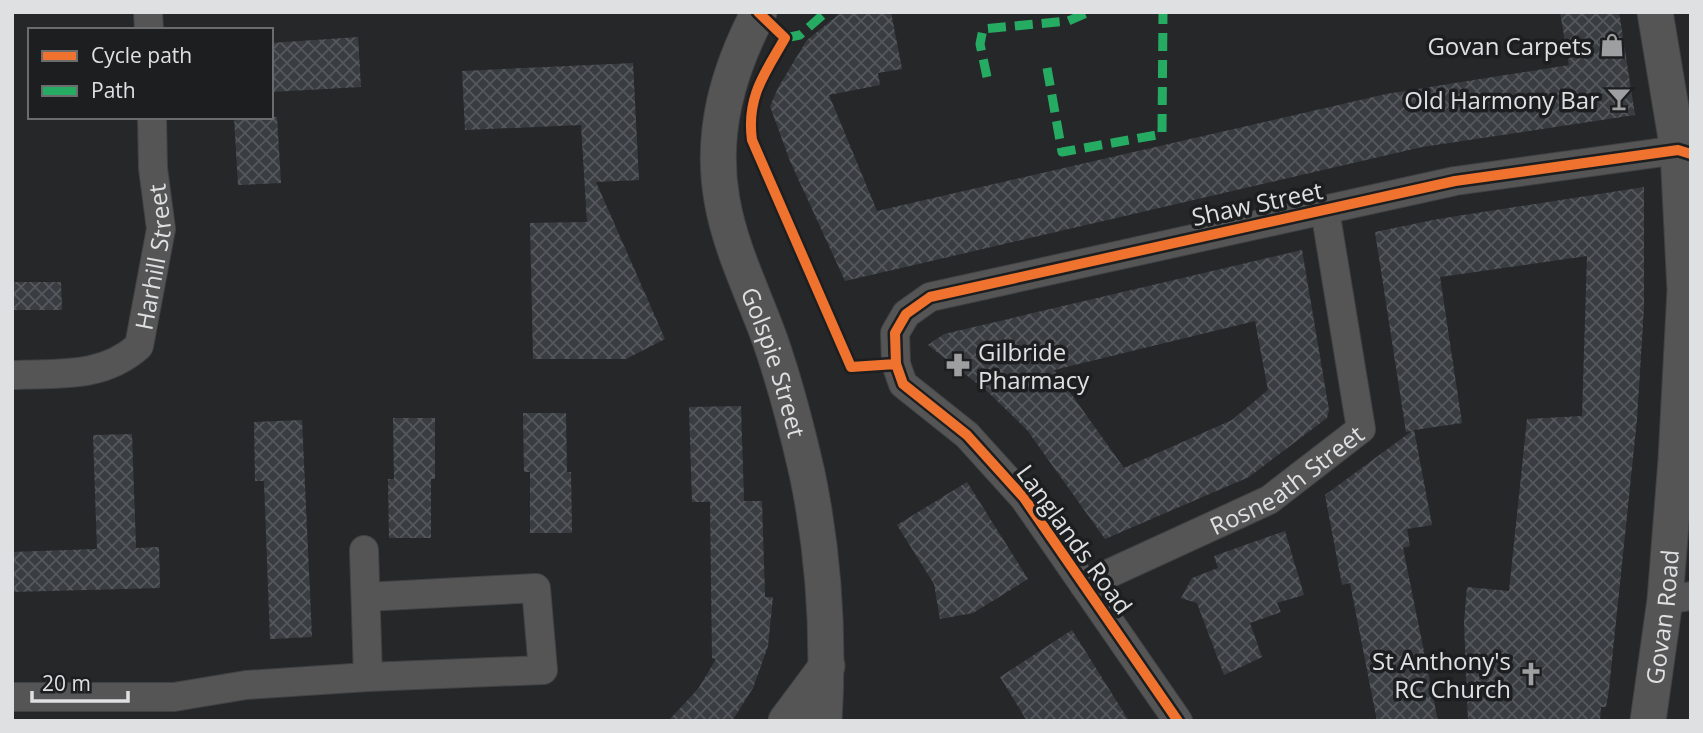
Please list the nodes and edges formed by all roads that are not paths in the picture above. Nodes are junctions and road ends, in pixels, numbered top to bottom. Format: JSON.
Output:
{"nodes":[{"id":1,"x":759,"y":12,"type":"edge"},
{"id":2,"x":1655,"y":12,"type":"edge"},
{"id":3,"x":152,"y":119,"type":"edge"},
{"id":4,"x":1684,"y":152,"type":"edge"},
{"id":5,"x":1325,"y":210,"type":"junction"},
{"id":6,"x":897,"y":365,"type":"joint"},
{"id":7,"x":12,"y":374,"type":"edge"},
{"id":8,"x":364,"y":550,"type":"dead end"},
{"id":9,"x":1084,"y":585,"type":"junction"},
{"id":10,"x":366,"y":597,"type":"junction"},
{"id":11,"x":1678,"y":598,"type":"edge"},
{"id":12,"x":827,"y":666,"type":"junction"},
{"id":13,"x":368,"y":677,"type":"junction"},
{"id":14,"x":12,"y":698,"type":"edge"},
{"id":15,"x":786,"y":721,"type":"edge"},
{"id":16,"x":824,"y":721,"type":"edge"},
{"id":17,"x":1178,"y":721,"type":"edge"},
{"id":18,"x":1648,"y":721,"type":"edge"}],
"edges":[{"from":1,"to":12,"type":"street","name":"Golspie Street"},
{"from":2,"to":4,"type":"street","name":"Govan Road"},
{"from":3,"to":7,"type":"street","name":"Harhill Street"},
{"from":4,"to":5,"type":"street","name":"Shaw Street"},
{"from":4,"to":11,"type":"street","name":"Govan Road"},
{"from":5,"to":6,"type":"street","name":"Shaw Street"},
{"from":5,"to":9,"type":"street","name":"Rosneath Street"},
{"from":6,"to":9,"type":"street","name":"Langlands Road"},
{"from":8,"to":10,"type":"street"},
{"from":9,"to":17,"type":"street","name":"Langlands Road"},
{"from":10,"to":13,"type":"street"},
{"from":10,"to":13,"type":"street"},
{"from":11,"to":18,"type":"street","name":"Govan Road"},
{"from":12,"to":15,"type":"street"},
{"from":12,"to":16,"type":"street","name":"Golspie Street"},
{"from":13,"to":14,"type":"street"}]}
